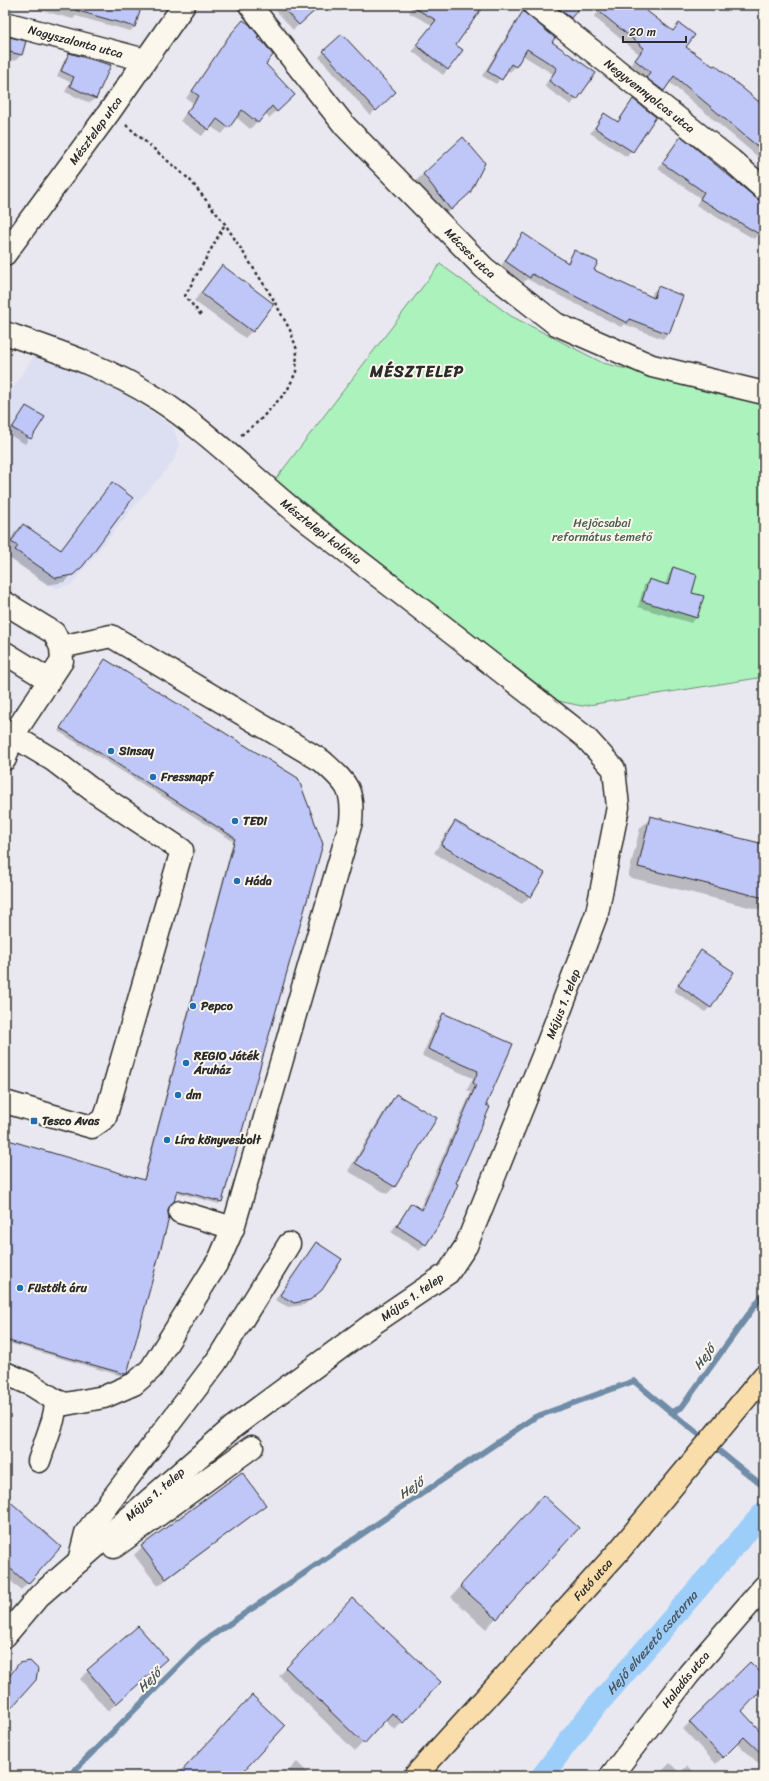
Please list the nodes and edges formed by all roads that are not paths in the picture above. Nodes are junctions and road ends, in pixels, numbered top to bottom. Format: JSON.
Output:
{"nodes":[{"id":1,"x":184,"y":5,"type":"edge"},
{"id":2,"x":250,"y":5,"type":"edge"},
{"id":3,"x":534,"y":5,"type":"edge"},
{"id":4,"x":5,"y":23,"type":"edge"},
{"id":5,"x":145,"y":60,"type":"junction"},
{"id":6,"x":764,"y":189,"type":"edge"},
{"id":7,"x":5,"y":254,"type":"edge"},
{"id":8,"x":5,"y":333,"type":"edge"},
{"id":9,"x":764,"y":393,"type":"edge"},
{"id":10,"x":5,"y":603,"type":"edge"},
{"id":11,"x":61,"y":647,"type":"junction"},
{"id":12,"x":5,"y":653,"type":"edge"},
{"id":13,"x":49,"y":680,"type":"junction"},
{"id":14,"x":9,"y":734,"type":"edge"},
{"id":15,"x":5,"y":759,"type":"edge"},
{"id":16,"x":614,"y":769,"type":"joint"},
{"id":17,"x":5,"y":1102,"type":"edge"},
{"id":18,"x":180,"y":1212,"type":"dead end"},
{"id":19,"x":233,"y":1228,"type":"junction"},
{"id":20,"x":289,"y":1244,"type":"dead end"},
{"id":21,"x":5,"y":1372,"type":"edge"},
{"id":22,"x":764,"y":1376,"type":"edge"},
{"id":23,"x":57,"y":1402,"type":"junction"},
{"id":24,"x":252,"y":1447,"type":"dead end"},
{"id":25,"x":39,"y":1461,"type":"dead end"},
{"id":26,"x":79,"y":1560,"type":"junction"},
{"id":27,"x":764,"y":1587,"type":"edge"},
{"id":28,"x":5,"y":1636,"type":"edge"},
{"id":29,"x":425,"y":1771,"type":"edge"},
{"id":30,"x":611,"y":1776,"type":"edge"}],
"edges":[{"from":1,"to":5,"type":"street","name":"Mésztelep utca"},
{"from":2,"to":9,"type":"street","name":"Mécses utca"},
{"from":3,"to":6,"type":"street","name":"Negyvennyolcas utca"},
{"from":4,"to":5,"type":"street","name":"Nagyszalonta utca"},
{"from":5,"to":7,"type":"street","name":"Mésztelep utca"},
{"from":8,"to":16,"type":"street","name":"Mésztelepi kolónia"},
{"from":10,"to":11,"type":"street"},
{"from":11,"to":13,"type":"street"},
{"from":11,"to":19,"type":"street"},
{"from":12,"to":13,"type":"street"},
{"from":13,"to":14,"type":"street"},
{"from":14,"to":15,"type":"street"},
{"from":14,"to":17,"type":"street"},
{"from":16,"to":26,"type":"street","name":"Május 1. telep"},
{"from":18,"to":19,"type":"street"},
{"from":19,"to":23,"type":"street"},
{"from":20,"to":26,"type":"street"},
{"from":21,"to":23,"type":"street"},
{"from":22,"to":29,"type":"main road","name":"Futó utca"},
{"from":23,"to":25,"type":"street"},
{"from":24,"to":26,"type":"street"},
{"from":26,"to":28,"type":"street","name":"Május 1. telep"},
{"from":27,"to":30,"type":"street","name":"Haladás utca"}]}
